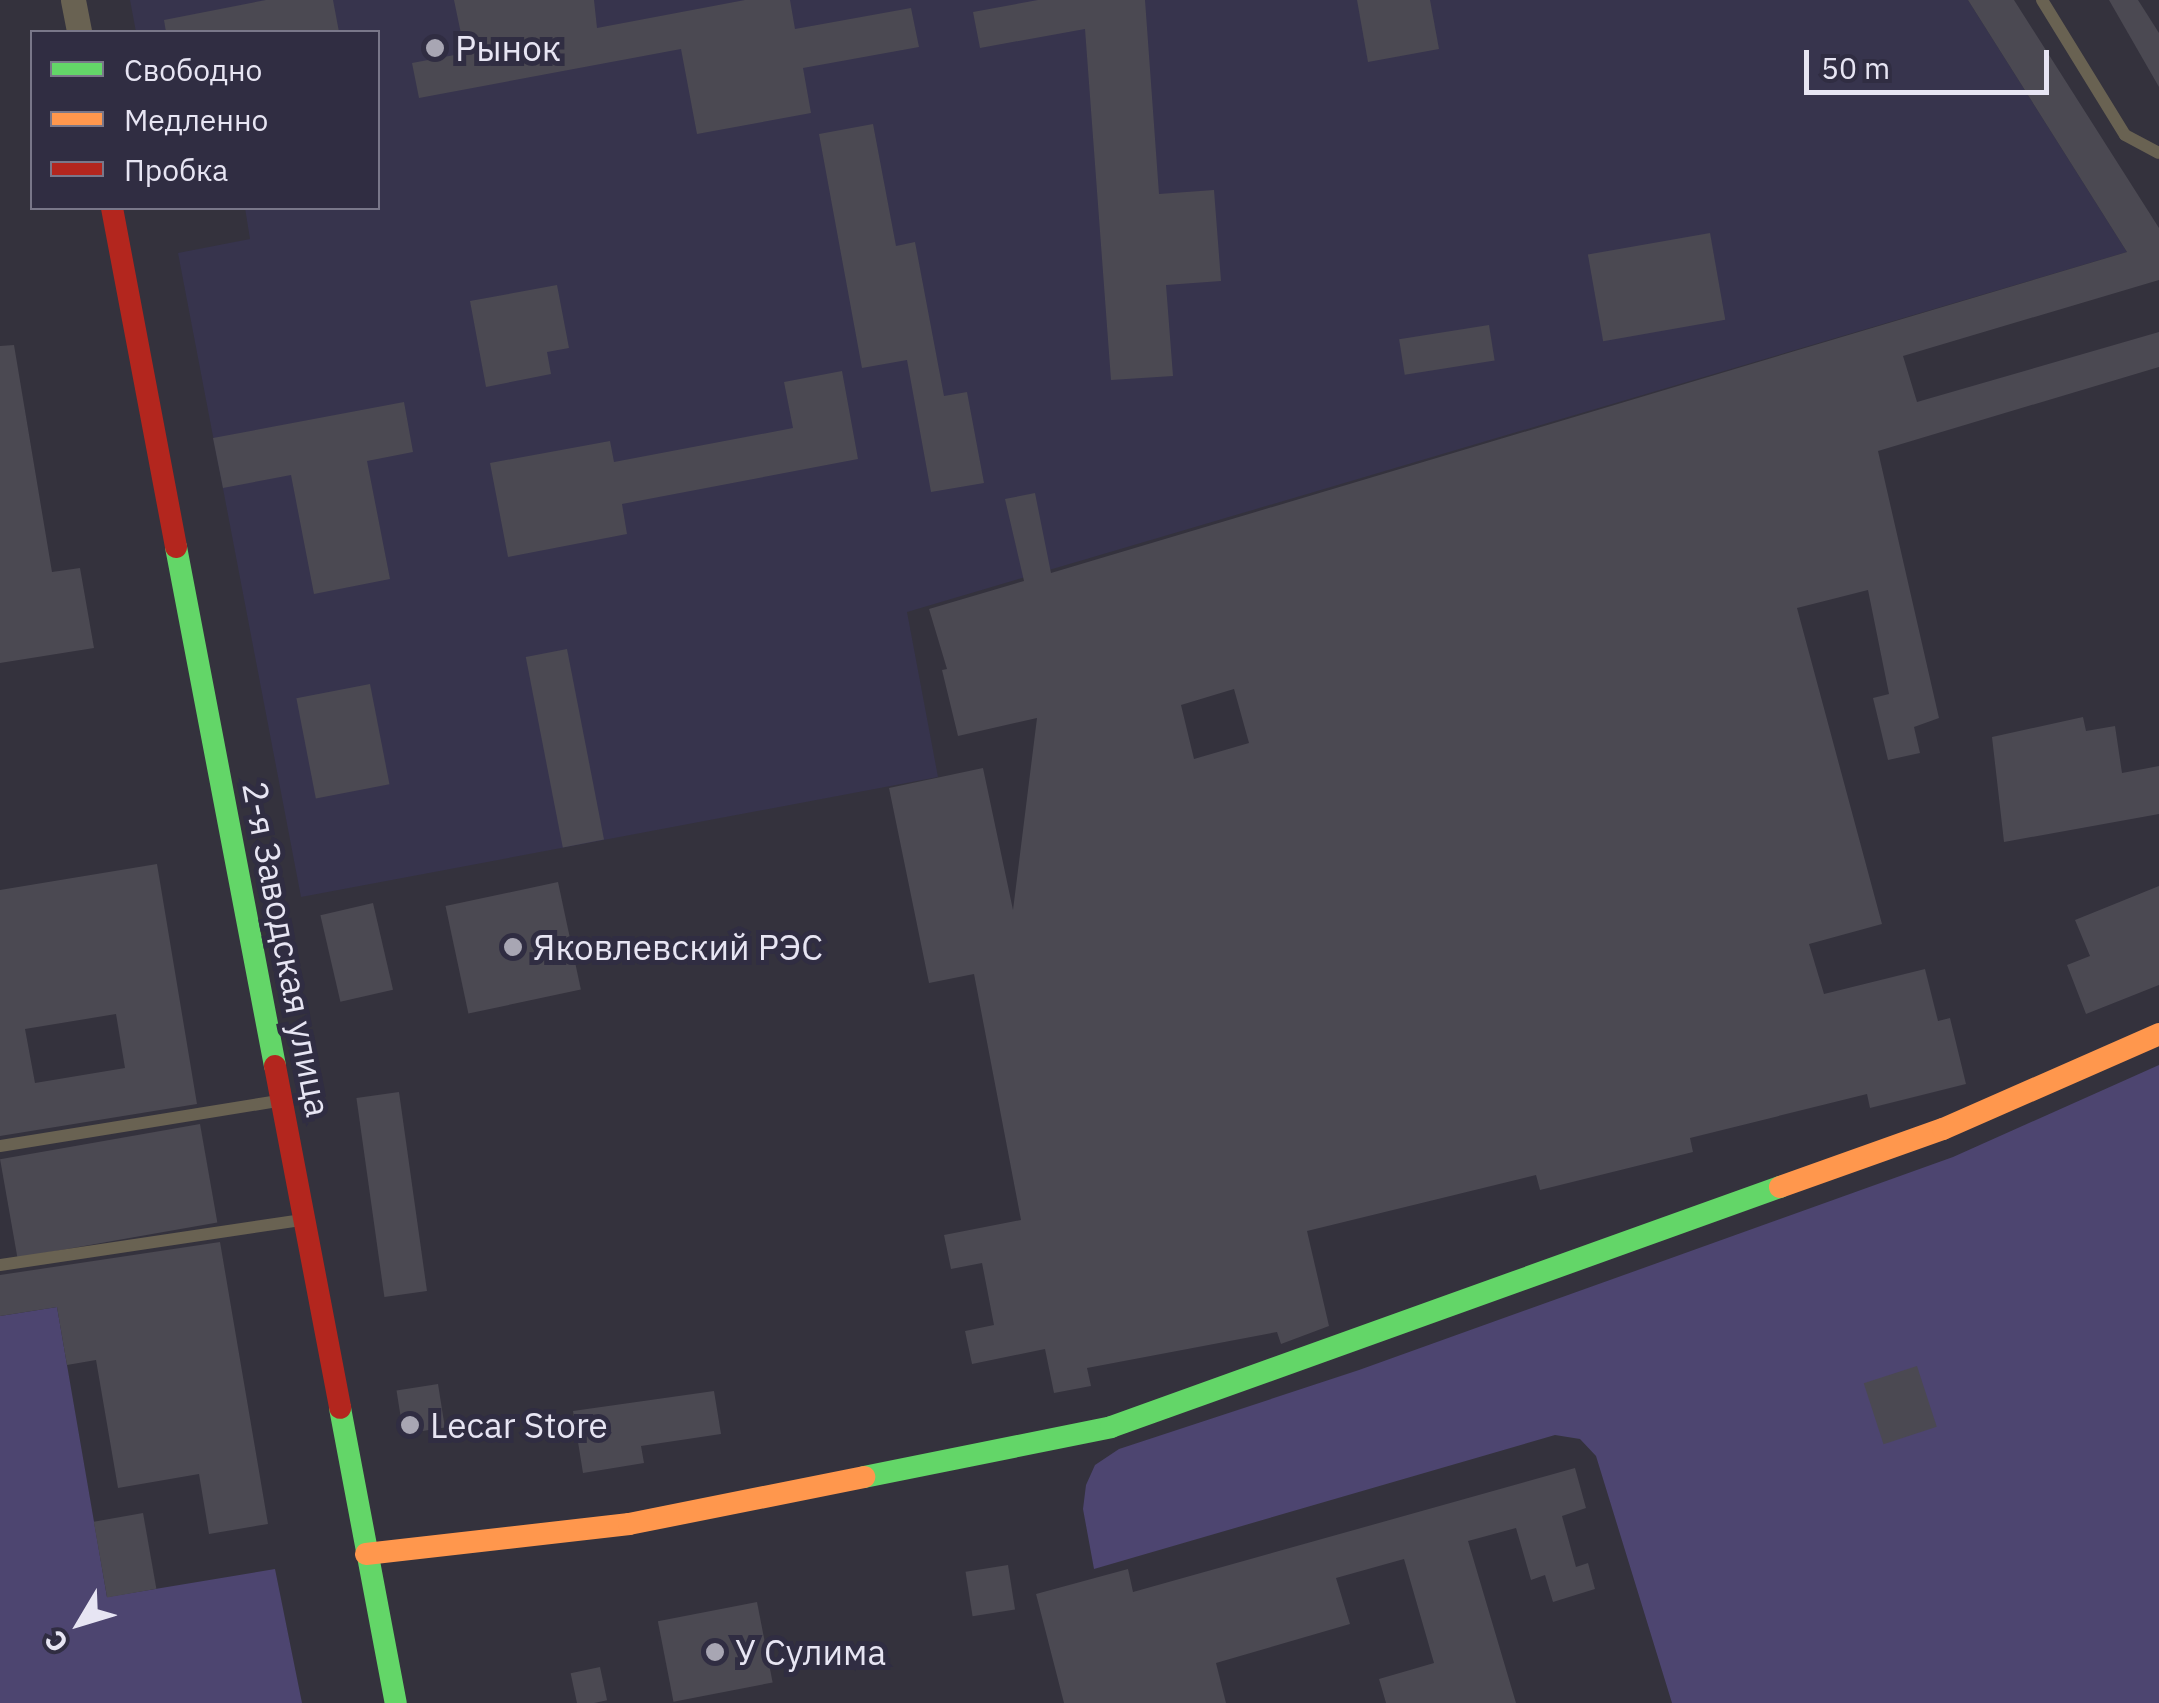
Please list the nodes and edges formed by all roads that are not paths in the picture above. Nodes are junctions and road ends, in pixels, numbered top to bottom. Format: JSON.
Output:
{"nodes":[{"id":1,"x":72,"y":0,"type":"edge"},
{"id":2,"x":2042,"y":0,"type":"edge"},
{"id":3,"x":79,"y":30,"type":"edge"},
{"id":4,"x":2159,"y":153,"type":"edge"},
{"id":5,"x":112,"y":210,"type":"edge"},
{"id":6,"x":2159,"y":1034,"type":"edge"},
{"id":7,"x":280,"y":1101,"type":"junction"},
{"id":8,"x":0,"y":1146,"type":"edge"},
{"id":9,"x":303,"y":1219,"type":"junction"},
{"id":10,"x":0,"y":1264,"type":"edge"},
{"id":11,"x":366,"y":1554,"type":"junction"},
{"id":12,"x":396,"y":1703,"type":"edge"}],
"edges":[{"from":1,"to":3,"type":"street"},
{"from":2,"to":4,"type":"lane"},
{"from":5,"to":7,"type":"street","name":"2-я Заводская улица"},
{"from":6,"to":11,"type":"street"},
{"from":7,"to":8,"type":"lane"},
{"from":7,"to":9,"type":"street","name":"2-я Заводская улица"},
{"from":9,"to":10,"type":"lane"},
{"from":9,"to":11,"type":"street","name":"2-я Заводская улица"},
{"from":11,"to":12,"type":"street","name":"2-я Заводская улица"}]}
